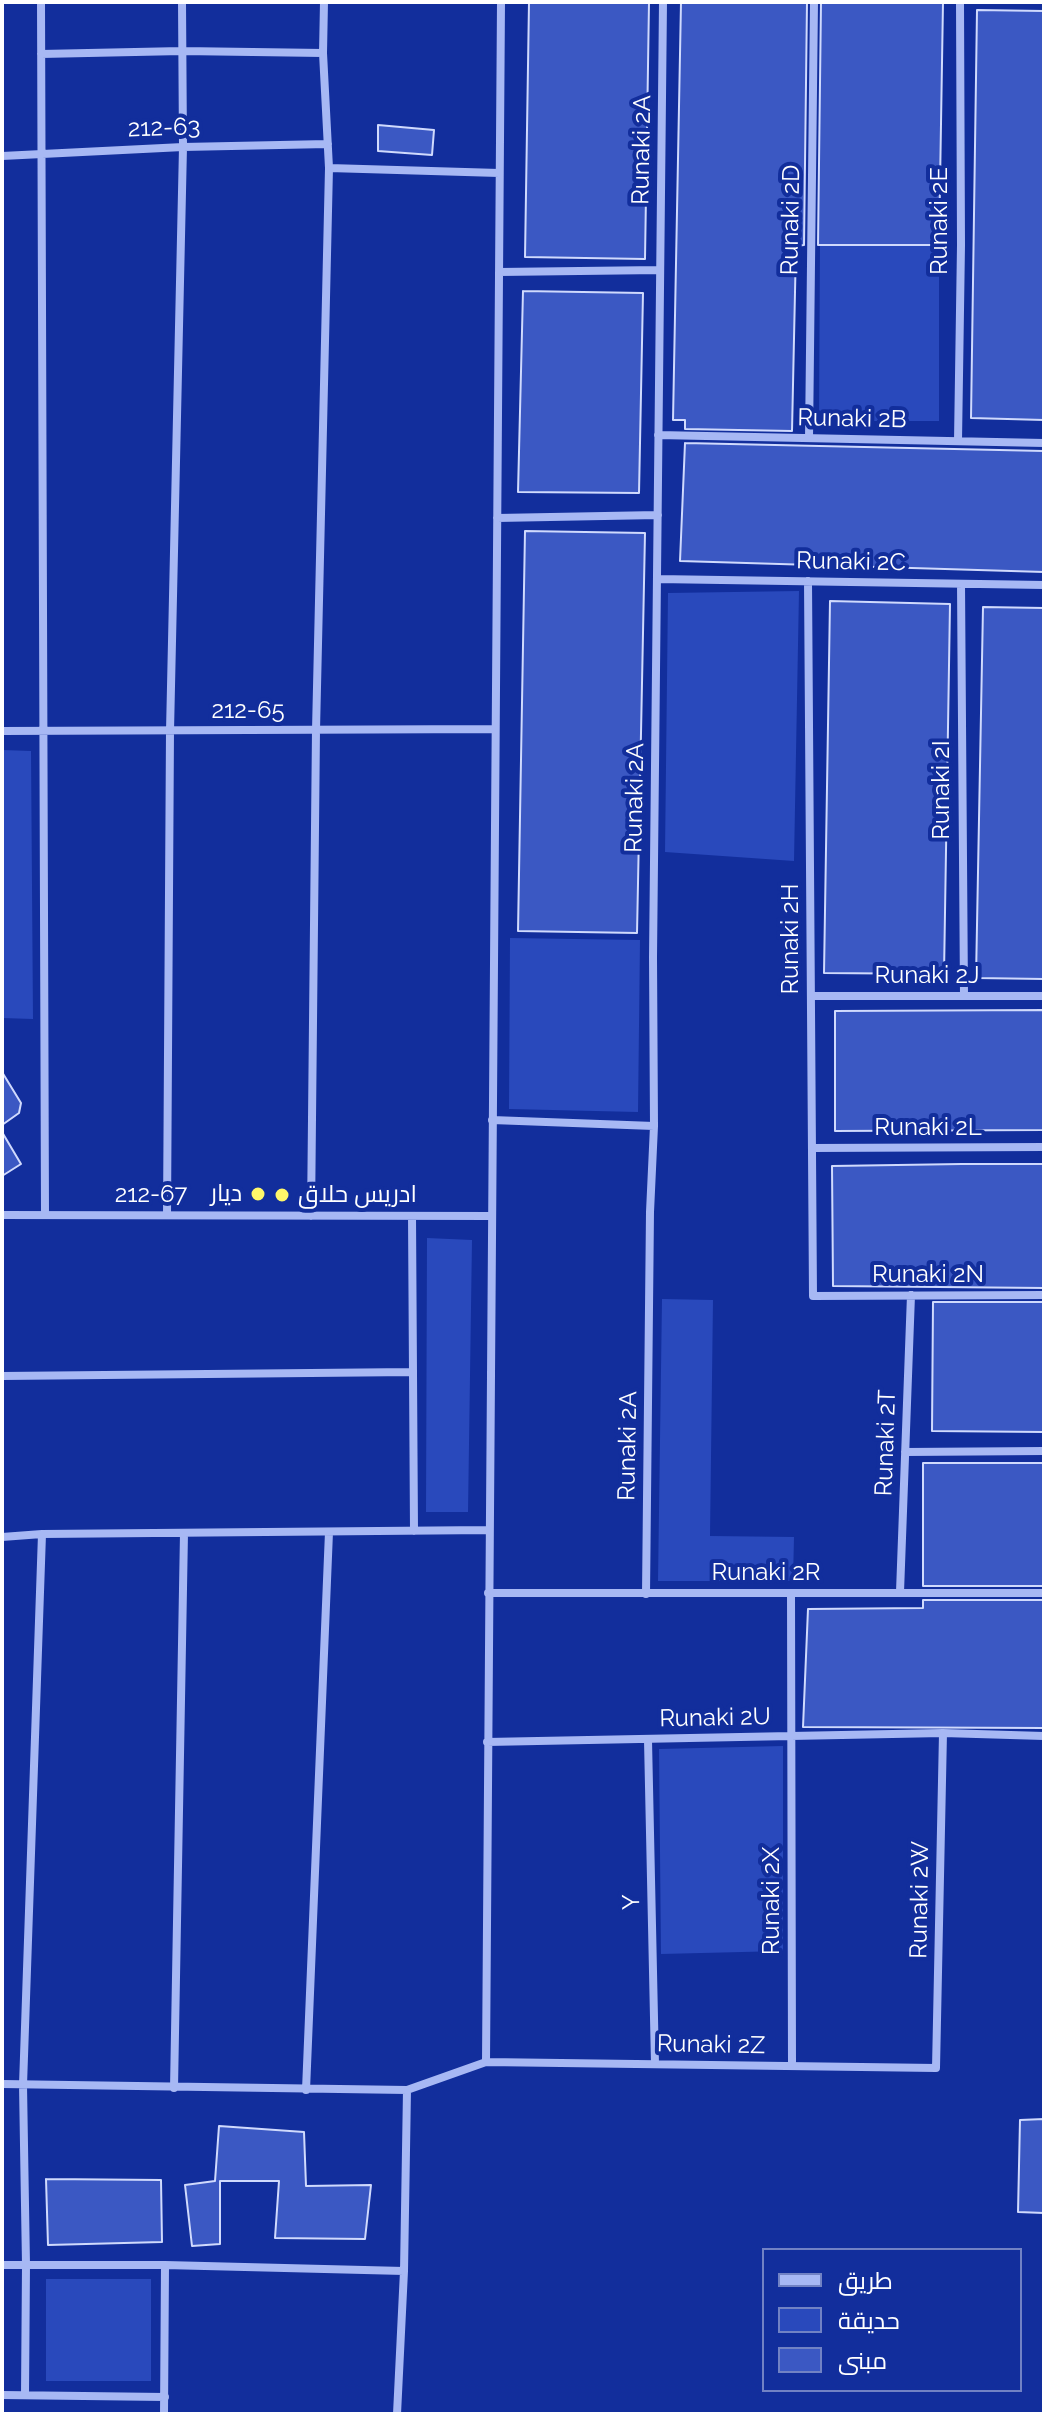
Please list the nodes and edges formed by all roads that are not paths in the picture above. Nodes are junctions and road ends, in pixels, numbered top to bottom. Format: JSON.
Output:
{"nodes":[{"id":1,"x":41,"y":2,"type":"edge"},
{"id":2,"x":182,"y":2,"type":"edge"},
{"id":3,"x":324,"y":2,"type":"edge"},
{"id":4,"x":501,"y":2,"type":"edge"},
{"id":5,"x":663,"y":2,"type":"edge"},
{"id":6,"x":814,"y":2,"type":"edge"},
{"id":7,"x":960,"y":2,"type":"edge"},
{"id":8,"x":182,"y":51,"type":"junction"},
{"id":9,"x":323,"y":53,"type":"junction"},
{"id":10,"x":41,"y":54,"type":"junction"},
{"id":11,"x":328,"y":144,"type":"junction"},
{"id":12,"x":183,"y":147,"type":"junction"},
{"id":13,"x":42,"y":155,"type":"junction"},
{"id":14,"x":2,"y":156,"type":"edge"},
{"id":15,"x":329,"y":168,"type":"junction"},
{"id":16,"x":499,"y":173,"type":"junction"},
{"id":17,"x":660,"y":270,"type":"junction"},
{"id":18,"x":499,"y":272,"type":"junction"},
{"id":19,"x":658,"y":435,"type":"junction"},
{"id":20,"x":809,"y":438,"type":"junction"},
{"id":21,"x":958,"y":441,"type":"junction"},
{"id":22,"x":1044,"y":443,"type":"edge"},
{"id":23,"x":658,"y":515,"type":"junction"},
{"id":24,"x":497,"y":518,"type":"junction"},
{"id":25,"x":657,"y":579,"type":"junction"},
{"id":26,"x":808,"y":581,"type":"junction"},
{"id":27,"x":961,"y":584,"type":"junction"},
{"id":28,"x":1044,"y":585,"type":"edge"},
{"id":29,"x":495,"y":729,"type":"junction"},
{"id":30,"x":316,"y":730,"type":"junction"},
{"id":31,"x":2,"y":731,"type":"edge"},
{"id":32,"x":170,"y":731,"type":"junction"},
{"id":33,"x":43,"y":732,"type":"junction"},
{"id":34,"x":811,"y":996,"type":"junction"},
{"id":35,"x":964,"y":996,"type":"junction"},
{"id":36,"x":1044,"y":996,"type":"edge"},
{"id":37,"x":492,"y":1120,"type":"junction"},
{"id":38,"x":654,"y":1126,"type":"junction"},
{"id":39,"x":1044,"y":1147,"type":"edge"},
{"id":40,"x":812,"y":1148,"type":"junction"},
{"id":41,"x":2,"y":1215,"type":"edge"},
{"id":42,"x":45,"y":1215,"type":"junction"},
{"id":43,"x":167,"y":1215,"type":"junction"},
{"id":44,"x":311,"y":1216,"type":"junction"},
{"id":45,"x":412,"y":1216,"type":"junction"},
{"id":46,"x":491,"y":1216,"type":"junction"},
{"id":47,"x":911,"y":1295,"type":"junction"},
{"id":48,"x":1044,"y":1295,"type":"edge"},
{"id":49,"x":813,"y":1296,"type":"joint"},
{"id":50,"x":413,"y":1372,"type":"junction"},
{"id":51,"x":2,"y":1376,"type":"edge"},
{"id":52,"x":1044,"y":1451,"type":"edge"},
{"id":53,"x":905,"y":1452,"type":"junction"},
{"id":54,"x":489,"y":1530,"type":"junction"},
{"id":55,"x":414,"y":1531,"type":"junction"},
{"id":56,"x":329,"y":1532,"type":"junction"},
{"id":57,"x":184,"y":1533,"type":"junction"},
{"id":58,"x":42,"y":1534,"type":"junction"},
{"id":59,"x":2,"y":1537,"type":"edge"},
{"id":60,"x":900,"y":1592,"type":"junction"},
{"id":61,"x":488,"y":1593,"type":"junction"},
{"id":62,"x":791,"y":1593,"type":"junction"},
{"id":63,"x":1044,"y":1593,"type":"edge"},
{"id":64,"x":646,"y":1594,"type":"junction"},
{"id":65,"x":943,"y":1733,"type":"junction"},
{"id":66,"x":792,"y":1736,"type":"junction"},
{"id":67,"x":1044,"y":1736,"type":"edge"},
{"id":68,"x":648,"y":1740,"type":"junction"},
{"id":69,"x":487,"y":1742,"type":"junction"},
{"id":70,"x":486,"y":2062,"type":"junction"},
{"id":71,"x":655,"y":2064,"type":"junction"},
{"id":72,"x":792,"y":2066,"type":"junction"},
{"id":73,"x":936,"y":2068,"type":"joint"},
{"id":74,"x":2,"y":2084,"type":"edge"},
{"id":75,"x":23,"y":2085,"type":"junction"},
{"id":76,"x":174,"y":2088,"type":"junction"},
{"id":77,"x":306,"y":2090,"type":"junction"},
{"id":78,"x":407,"y":2090,"type":"junction"},
{"id":79,"x":2,"y":2265,"type":"edge"},
{"id":80,"x":26,"y":2265,"type":"junction"},
{"id":81,"x":165,"y":2265,"type":"junction"},
{"id":82,"x":404,"y":2271,"type":"junction"},
{"id":83,"x":2,"y":2395,"type":"edge"},
{"id":84,"x":25,"y":2395,"type":"junction"},
{"id":85,"x":165,"y":2397,"type":"junction"},
{"id":86,"x":164,"y":2414,"type":"edge"},
{"id":87,"x":397,"y":2414,"type":"edge"}],
"edges":[{"from":1,"to":10,"type":"street"},
{"from":2,"to":8,"type":"street"},
{"from":3,"to":9,"type":"street"},
{"from":4,"to":16,"type":"street"},
{"from":5,"to":17,"type":"street","name":"Runaki 2A"},
{"from":6,"to":20,"type":"street","name":"Runaki 2D"},
{"from":7,"to":21,"type":"street","name":"Runaki 2E"},
{"from":8,"to":9,"type":"street"},
{"from":8,"to":10,"type":"street"},
{"from":8,"to":12,"type":"street"},
{"from":9,"to":11,"type":"street"},
{"from":10,"to":13,"type":"street"},
{"from":11,"to":12,"type":"street","name":"212-63"},
{"from":11,"to":15,"type":"street"},
{"from":12,"to":13,"type":"street","name":"212-63"},
{"from":12,"to":32,"type":"street"},
{"from":13,"to":14,"type":"street","name":"212-63"},
{"from":13,"to":33,"type":"street"},
{"from":15,"to":16,"type":"street"},
{"from":15,"to":30,"type":"street"},
{"from":16,"to":18,"type":"street"},
{"from":17,"to":18,"type":"street"},
{"from":17,"to":19,"type":"street","name":"Runaki 2A"},
{"from":18,"to":24,"type":"street"},
{"from":19,"to":20,"type":"street","name":"Runaki 2B"},
{"from":19,"to":23,"type":"street","name":"Runaki 2A"},
{"from":20,"to":21,"type":"street","name":"Runaki 2B"},
{"from":21,"to":22,"type":"street","name":"Runaki 2B"},
{"from":23,"to":24,"type":"street"},
{"from":23,"to":25,"type":"street","name":"Runaki 2A"},
{"from":24,"to":29,"type":"street"},
{"from":25,"to":26,"type":"street","name":"Runaki 2C"},
{"from":25,"to":38,"type":"street","name":"Runaki 2A"},
{"from":26,"to":27,"type":"street","name":"Runaki 2C"},
{"from":26,"to":34,"type":"street","name":"Runaki 2H"},
{"from":27,"to":28,"type":"street","name":"Runaki 2C"},
{"from":27,"to":35,"type":"street","name":"Runaki 2I"},
{"from":29,"to":30,"type":"street","name":"212-65"},
{"from":29,"to":37,"type":"street"},
{"from":30,"to":32,"type":"street","name":"212-65"},
{"from":30,"to":44,"type":"street"},
{"from":31,"to":33,"type":"street","name":"212-65"},
{"from":32,"to":33,"type":"street","name":"212-65"},
{"from":32,"to":43,"type":"street"},
{"from":33,"to":42,"type":"street"},
{"from":34,"to":35,"type":"street","name":"Runaki 2J"},
{"from":34,"to":40,"type":"street","name":"Runaki 2H"},
{"from":35,"to":36,"type":"street","name":"Runaki 2J"},
{"from":37,"to":38,"type":"street"},
{"from":37,"to":46,"type":"street"},
{"from":38,"to":64,"type":"street","name":"Runaki 2A"},
{"from":39,"to":40,"type":"street","name":"Runaki 2L"},
{"from":40,"to":49,"type":"street","name":"Runaki 2H"},
{"from":41,"to":42,"type":"street","name":"212-67"},
{"from":42,"to":43,"type":"street","name":"212-67"},
{"from":43,"to":44,"type":"street","name":"212-67"},
{"from":44,"to":45,"type":"street","name":"212-67"},
{"from":45,"to":46,"type":"street","name":"212-67"},
{"from":45,"to":50,"type":"street"},
{"from":46,"to":54,"type":"street"},
{"from":47,"to":48,"type":"street","name":"Runaki 2N"},
{"from":47,"to":49,"type":"street","name":"Runaki 2N"},
{"from":47,"to":53,"type":"street","name":"Runaki 2T"},
{"from":50,"to":51,"type":"street"},
{"from":50,"to":55,"type":"street"},
{"from":52,"to":53,"type":"street"},
{"from":53,"to":60,"type":"street","name":"Runaki 2T"},
{"from":54,"to":55,"type":"street"},
{"from":54,"to":61,"type":"street"},
{"from":55,"to":56,"type":"street"},
{"from":56,"to":57,"type":"street"},
{"from":56,"to":77,"type":"street"},
{"from":57,"to":58,"type":"street"},
{"from":57,"to":76,"type":"street"},
{"from":58,"to":59,"type":"street"},
{"from":58,"to":75,"type":"street"},
{"from":60,"to":62,"type":"street","name":"Runaki 2R"},
{"from":60,"to":63,"type":"street","name":"Runaki 2R"},
{"from":61,"to":64,"type":"street","name":"Runaki 2R"},
{"from":61,"to":69,"type":"street"},
{"from":62,"to":64,"type":"street","name":"Runaki 2R"},
{"from":62,"to":66,"type":"street","name":"Runaki 2X"},
{"from":65,"to":66,"type":"street","name":"Runaki 2U"},
{"from":65,"to":67,"type":"street","name":"Runaki 2U"},
{"from":65,"to":73,"type":"street","name":"Runaki 2W"},
{"from":66,"to":68,"type":"street","name":"Runaki 2U"},
{"from":66,"to":72,"type":"street","name":"Runaki 2X"},
{"from":68,"to":69,"type":"street","name":"Runaki 2U"},
{"from":68,"to":71,"type":"street","name":"Y"},
{"from":69,"to":70,"type":"street"},
{"from":70,"to":71,"type":"street","name":"Runaki 2Z"},
{"from":70,"to":78,"type":"street"},
{"from":71,"to":72,"type":"street","name":"Runaki 2Z"},
{"from":72,"to":73,"type":"street","name":"Runaki 2Z"},
{"from":74,"to":75,"type":"street"},
{"from":75,"to":76,"type":"street"},
{"from":75,"to":80,"type":"street"},
{"from":76,"to":77,"type":"street"},
{"from":77,"to":78,"type":"street"},
{"from":78,"to":82,"type":"street"},
{"from":79,"to":80,"type":"street"},
{"from":80,"to":81,"type":"street"},
{"from":80,"to":84,"type":"street"},
{"from":81,"to":82,"type":"street"},
{"from":81,"to":85,"type":"street"},
{"from":82,"to":87,"type":"street"},
{"from":83,"to":84,"type":"street"},
{"from":84,"to":85,"type":"street"},
{"from":85,"to":86,"type":"street"}]}
